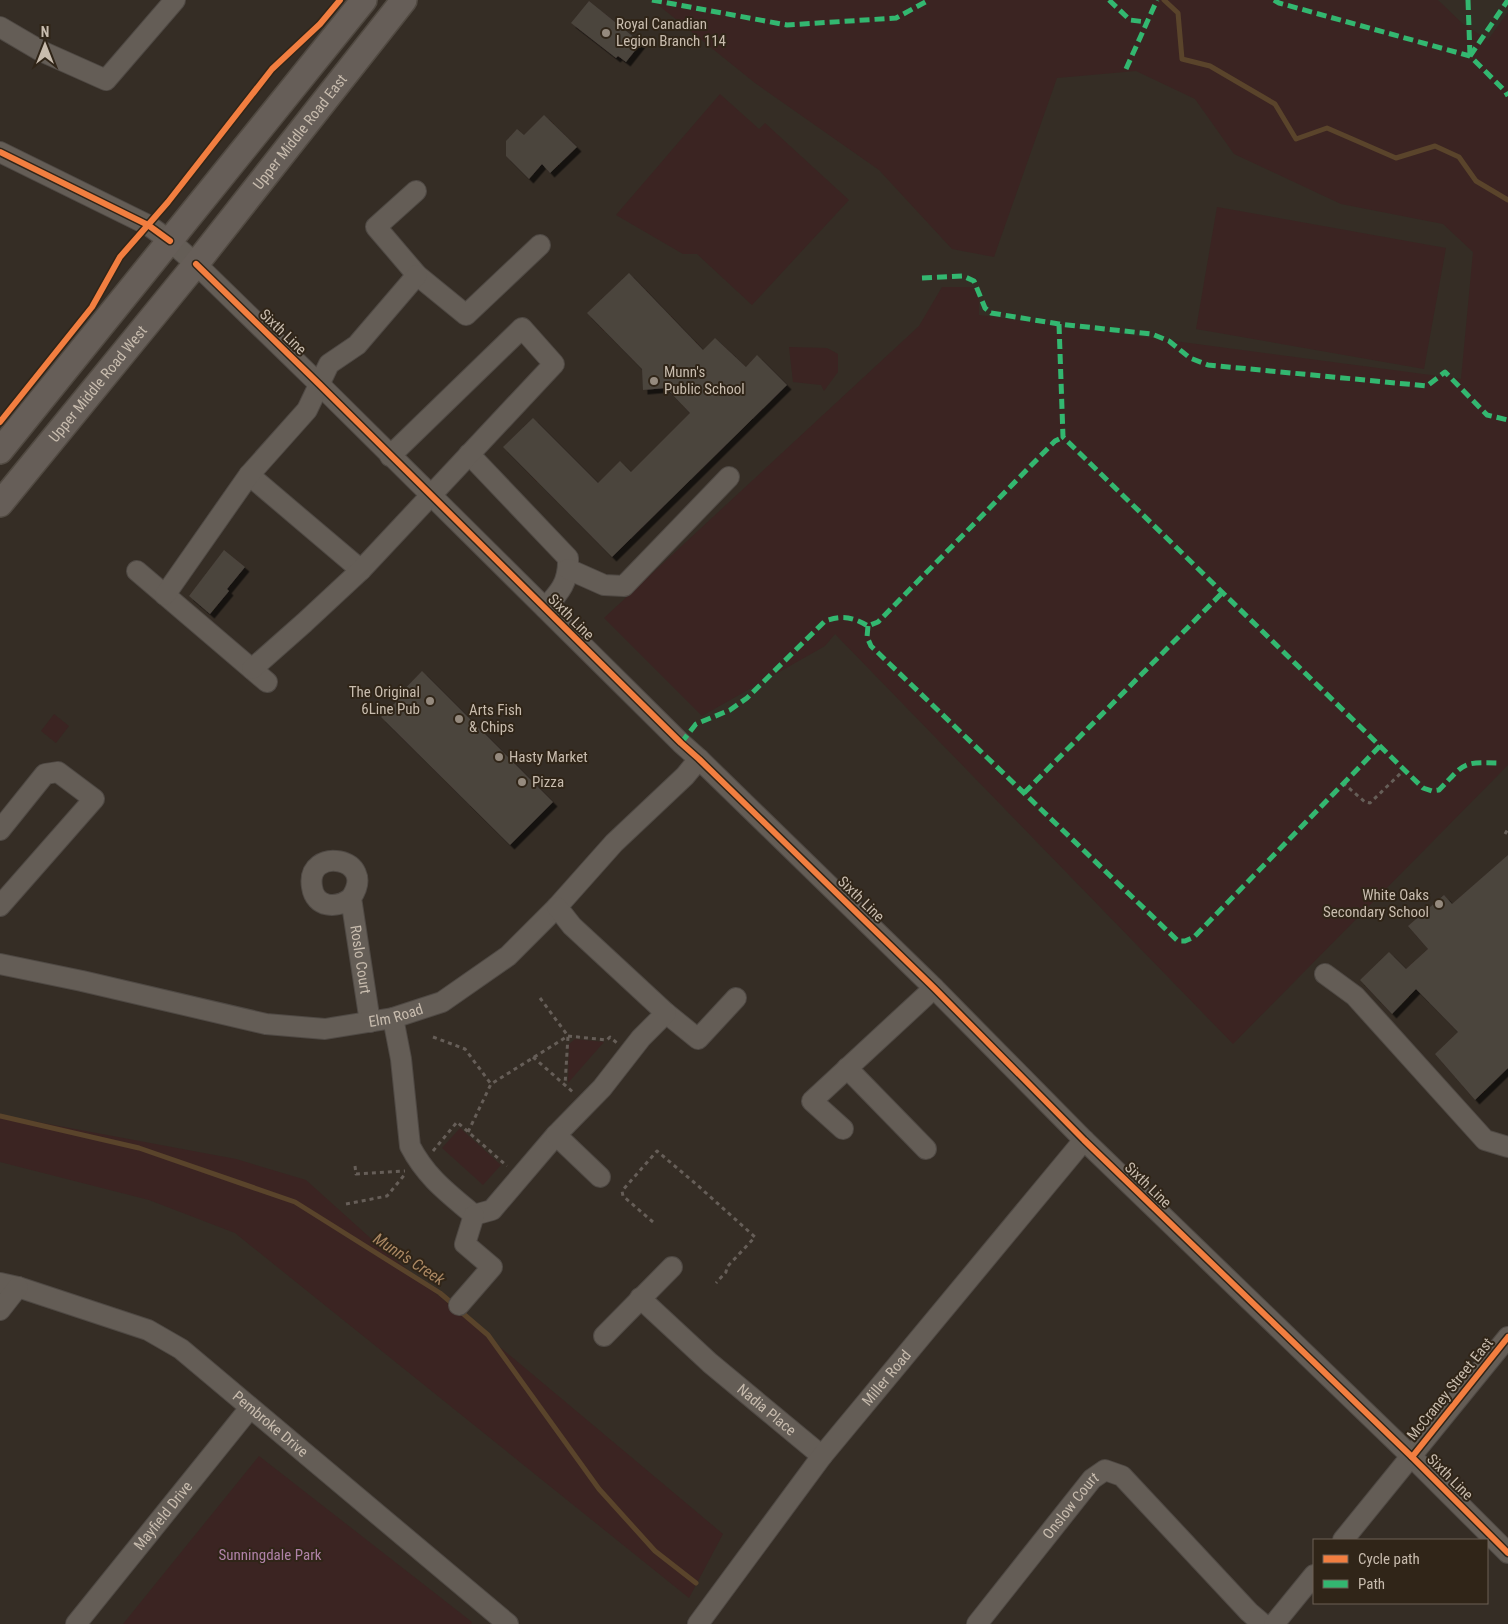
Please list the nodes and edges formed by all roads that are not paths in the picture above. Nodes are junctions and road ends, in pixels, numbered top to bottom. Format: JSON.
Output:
{"nodes":[{"id":1,"x":175,"y":0,"type":"edge"},
{"id":2,"x":364,"y":0,"type":"edge"},
{"id":3,"x":404,"y":0,"type":"edge"},
{"id":4,"x":0,"y":27,"type":"edge"},
{"id":5,"x":0,"y":152,"type":"edge"},
{"id":6,"x":416,"y":191,"type":"dead end"},
{"id":7,"x":170,"y":241,"type":"junction"},
{"id":8,"x":540,"y":245,"type":"dead end"},
{"id":9,"x":196,"y":264,"type":"junction"},
{"id":10,"x":416,"y":275,"type":"junction"},
{"id":11,"x":319,"y":384,"type":"junction"},
{"id":12,"x":0,"y":451,"type":"edge"},
{"id":13,"x":469,"y":454,"type":"junction"},
{"id":14,"x":390,"y":456,"type":"junction"},
{"id":15,"x":249,"y":475,"type":"junction"},
{"id":16,"x":729,"y":477,"type":"dead end"},
{"id":17,"x":430,"y":495,"type":"junction"},
{"id":18,"x":0,"y":504,"type":"edge"},
{"id":19,"x":568,"y":569,"type":"junction"},
{"id":20,"x":361,"y":570,"type":"junction"},
{"id":21,"x":137,"y":571,"type":"dead end"},
{"id":22,"x":165,"y":595,"type":"junction"},
{"id":23,"x":545,"y":608,"type":"junction"},
{"id":24,"x":699,"y":759,"type":"junction"},
{"id":25,"x":0,"y":830,"type":"edge"},
{"id":26,"x":351,"y":898,"type":"dead end"},
{"id":27,"x":0,"y":906,"type":"edge"},
{"id":28,"x":557,"y":907,"type":"junction"},
{"id":29,"x":0,"y":964,"type":"edge"},
{"id":30,"x":1325,"y":974,"type":"dead end"},
{"id":31,"x":934,"y":988,"type":"junction"},
{"id":32,"x":736,"y":998,"type":"dead end"},
{"id":33,"x":666,"y":1013,"type":"junction"},
{"id":34,"x":393,"y":1018,"type":"junction"},
{"id":35,"x":370,"y":1022,"type":"junction"},
{"id":36,"x":847,"y":1068,"type":"junction"},
{"id":37,"x":843,"y":1129,"type":"dead end"},
{"id":38,"x":556,"y":1135,"type":"junction"},
{"id":39,"x":1084,"y":1140,"type":"junction"},
{"id":40,"x":1508,"y":1147,"type":"edge"},
{"id":41,"x":926,"y":1149,"type":"dead end"},
{"id":42,"x":600,"y":1177,"type":"dead end"},
{"id":43,"x":474,"y":1215,"type":"junction"},
{"id":44,"x":672,"y":1267,"type":"dead end"},
{"id":45,"x":9,"y":1285,"type":"edge"},
{"id":46,"x":640,"y":1298,"type":"junction"},
{"id":47,"x":459,"y":1306,"type":"dead end"},
{"id":48,"x":0,"y":1310,"type":"edge"},
{"id":49,"x":604,"y":1336,"type":"dead end"},
{"id":50,"x":1508,"y":1337,"type":"edge"},
{"id":51,"x":250,"y":1408,"type":"junction"},
{"id":52,"x":822,"y":1456,"type":"junction"},
{"id":53,"x":1412,"y":1457,"type":"junction"},
{"id":54,"x":1344,"y":1539,"type":"edge"},
{"id":55,"x":1508,"y":1553,"type":"edge"},
{"id":56,"x":1313,"y":1576,"type":"edge"},
{"id":57,"x":76,"y":1624,"type":"edge"},
{"id":58,"x":508,"y":1624,"type":"edge"},
{"id":59,"x":698,"y":1624,"type":"edge"},
{"id":60,"x":977,"y":1624,"type":"edge"},
{"id":61,"x":1263,"y":1624,"type":"edge"},
{"id":62,"x":1274,"y":1624,"type":"edge"}],
"edges":[{"from":1,"to":4,"type":"street"},
{"from":2,"to":7,"type":"main road"},
{"from":3,"to":9,"type":"main road","name":"Upper Middle Road East"},
{"from":5,"to":7,"type":"street","name":"Sixth Line"},
{"from":6,"to":10,"type":"street"},
{"from":7,"to":9,"type":"street","name":"Sixth Line"},
{"from":7,"to":12,"type":"main road"},
{"from":8,"to":10,"type":"street"},
{"from":9,"to":11,"type":"street","name":"Sixth Line"},
{"from":9,"to":18,"type":"main road","name":"Upper Middle Road West"},
{"from":10,"to":11,"type":"street"},
{"from":11,"to":14,"type":"street","name":"Sixth Line"},
{"from":11,"to":15,"type":"street"},
{"from":13,"to":14,"type":"street"},
{"from":13,"to":17,"type":"street"},
{"from":13,"to":19,"type":"street"},
{"from":14,"to":17,"type":"street","name":"Sixth Line"},
{"from":15,"to":20,"type":"street"},
{"from":15,"to":22,"type":"street"},
{"from":16,"to":19,"type":"street"},
{"from":17,"to":20,"type":"street"},
{"from":17,"to":23,"type":"street","name":"Sixth Line"},
{"from":19,"to":23,"type":"street"},
{"from":20,"to":22,"type":"street"},
{"from":21,"to":22,"type":"street"},
{"from":23,"to":24,"type":"street","name":"Sixth Line"},
{"from":24,"to":28,"type":"street","name":"Elm Road"},
{"from":24,"to":31,"type":"street","name":"Sixth Line"},
{"from":25,"to":27,"type":"street"},
{"from":26,"to":35,"type":"street","name":"Roslo Court"},
{"from":28,"to":33,"type":"street"},
{"from":28,"to":34,"type":"street","name":"Elm Road"},
{"from":29,"to":35,"type":"street","name":"Elm Road"},
{"from":30,"to":40,"type":"street"},
{"from":31,"to":36,"type":"street"},
{"from":31,"to":39,"type":"street","name":"Sixth Line"},
{"from":32,"to":33,"type":"street"},
{"from":33,"to":38,"type":"street"},
{"from":34,"to":35,"type":"street","name":"Elm Road"},
{"from":34,"to":43,"type":"street"},
{"from":36,"to":37,"type":"street"},
{"from":36,"to":41,"type":"street"},
{"from":38,"to":42,"type":"street"},
{"from":38,"to":43,"type":"street"},
{"from":39,"to":52,"type":"street","name":"Miller Road"},
{"from":39,"to":53,"type":"street","name":"Sixth Line"},
{"from":43,"to":47,"type":"street"},
{"from":44,"to":46,"type":"street"},
{"from":45,"to":48,"type":"street"},
{"from":45,"to":51,"type":"street","name":"Pembroke Drive"},
{"from":46,"to":49,"type":"street"},
{"from":46,"to":52,"type":"street","name":"Nadia Place"},
{"from":50,"to":53,"type":"street","name":"McCraney Street East"},
{"from":51,"to":57,"type":"street","name":"Mayfield Drive"},
{"from":51,"to":58,"type":"street","name":"Pembroke Drive"},
{"from":52,"to":59,"type":"street","name":"Miller Road"},
{"from":53,"to":54,"type":"street","name":"McCraney Street East"},
{"from":53,"to":55,"type":"street","name":"Sixth Line"},
{"from":56,"to":62,"type":"street"},
{"from":60,"to":61,"type":"street","name":"Onslow Court"}]}
